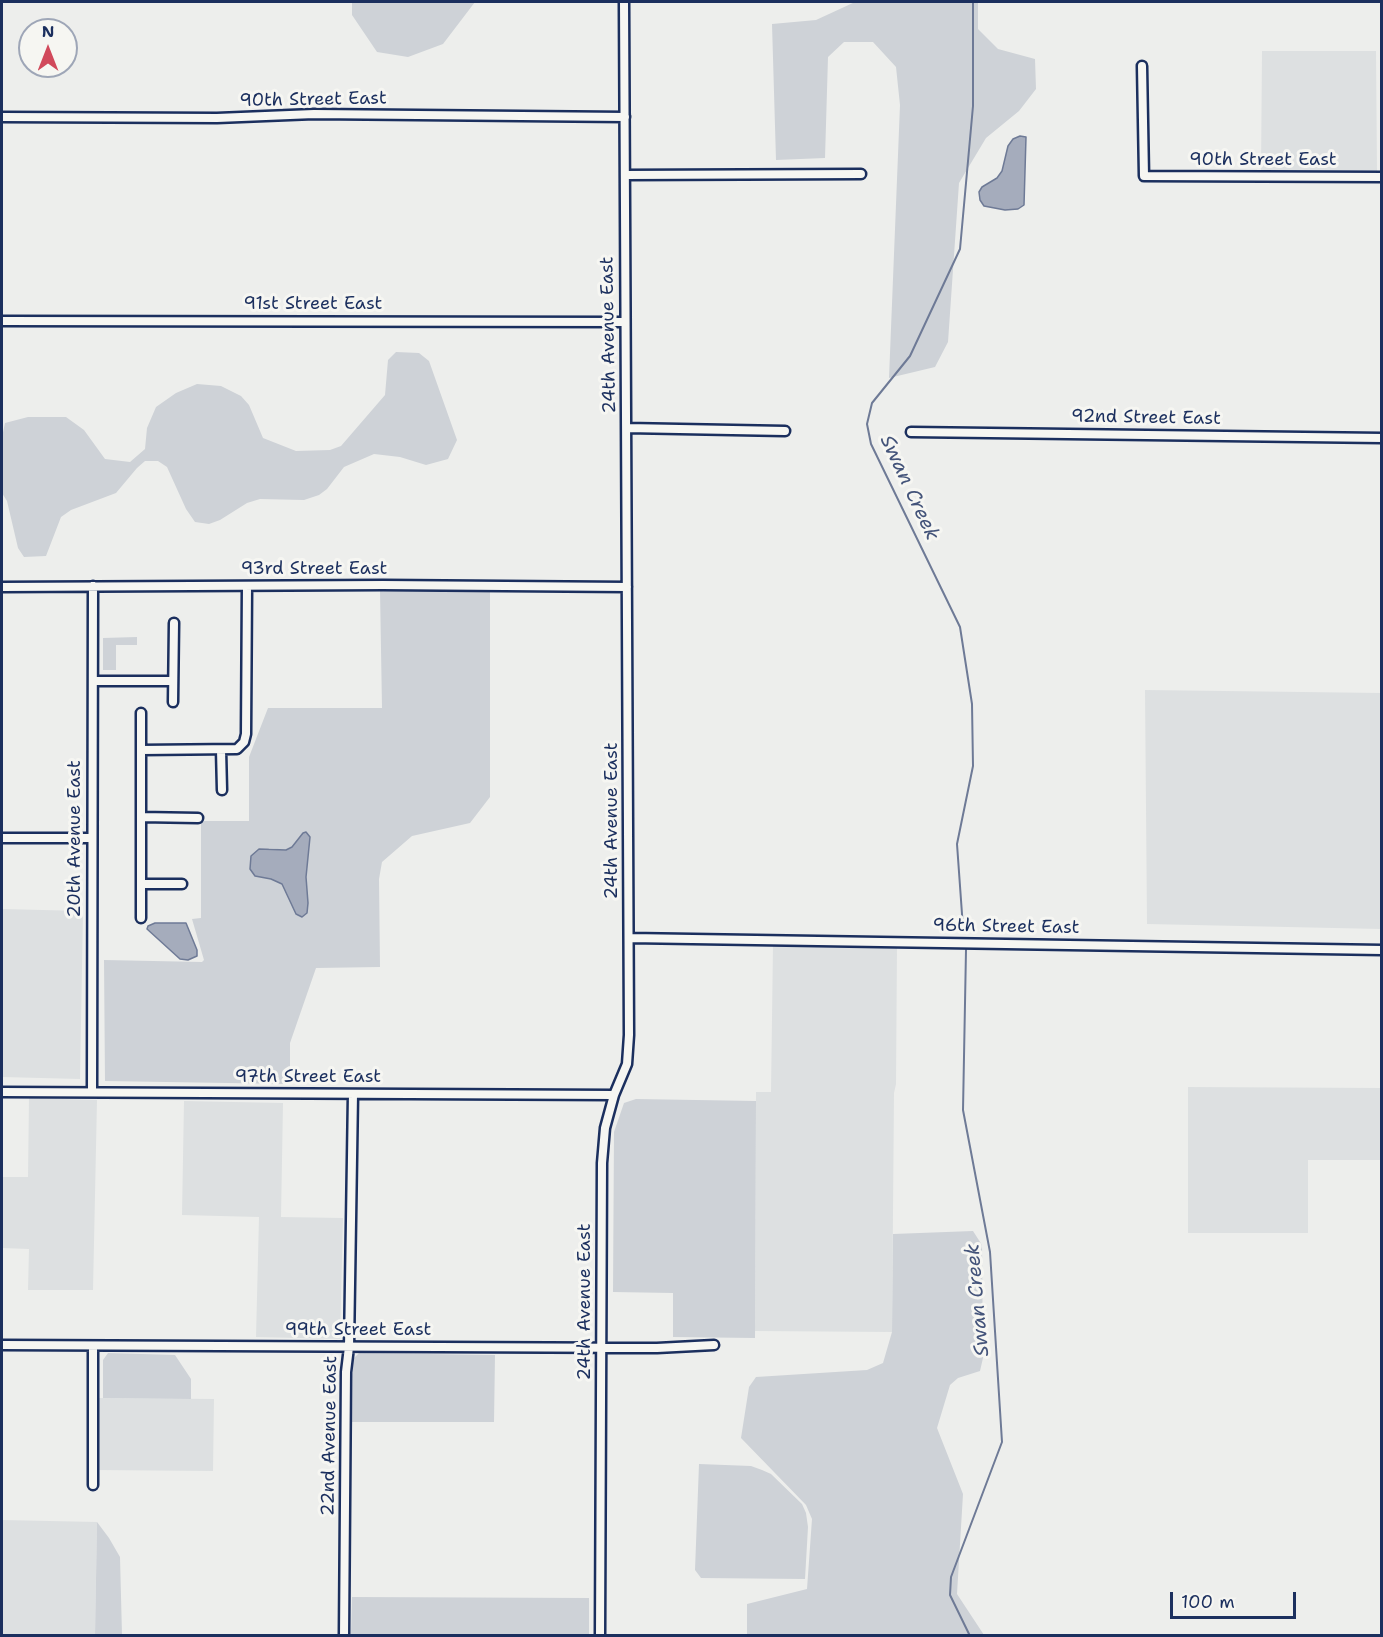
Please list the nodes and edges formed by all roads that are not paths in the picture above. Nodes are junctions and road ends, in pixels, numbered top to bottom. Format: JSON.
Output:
{"nodes":[{"id":1,"x":624,"y":2,"type":"edge"},
{"id":2,"x":1142,"y":66,"type":"dead end"},
{"id":3,"x":2,"y":117,"type":"edge"},
{"id":4,"x":625,"y":117,"type":"junction"},
{"id":5,"x":861,"y":174,"type":"dead end"},
{"id":6,"x":625,"y":175,"type":"junction"},
{"id":7,"x":1382,"y":177,"type":"edge"},
{"id":8,"x":2,"y":321,"type":"edge"},
{"id":9,"x":625,"y":322,"type":"junction"},
{"id":10,"x":627,"y":428,"type":"junction"},
{"id":11,"x":784,"y":431,"type":"dead end"},
{"id":12,"x":911,"y":432,"type":"dead end"},
{"id":13,"x":1382,"y":438,"type":"edge"},
{"id":14,"x":93,"y":586,"type":"junction"},
{"id":15,"x":246,"y":586,"type":"junction"},
{"id":16,"x":2,"y":587,"type":"edge"},
{"id":17,"x":627,"y":587,"type":"junction"},
{"id":18,"x":174,"y":623,"type":"dead end"},
{"id":19,"x":93,"y":681,"type":"junction"},
{"id":20,"x":173,"y":681,"type":"junction"},
{"id":21,"x":173,"y":702,"type":"dead end"},
{"id":22,"x":141,"y":713,"type":"dead end"},
{"id":23,"x":141,"y":750,"type":"junction"},
{"id":24,"x":221,"y":750,"type":"junction"},
{"id":25,"x":222,"y":790,"type":"dead end"},
{"id":26,"x":141,"y":817,"type":"junction"},
{"id":27,"x":198,"y":818,"type":"dead end"},
{"id":28,"x":2,"y":838,"type":"edge"},
{"id":29,"x":92,"y":838,"type":"junction"},
{"id":30,"x":141,"y":884,"type":"junction"},
{"id":31,"x":182,"y":884,"type":"dead end"},
{"id":32,"x":141,"y":918,"type":"dead end"},
{"id":33,"x":630,"y":938,"type":"junction"},
{"id":34,"x":1382,"y":951,"type":"edge"},
{"id":35,"x":2,"y":1092,"type":"edge"},
{"id":36,"x":92,"y":1092,"type":"junction"},
{"id":37,"x":353,"y":1094,"type":"junction"},
{"id":38,"x":614,"y":1095,"type":"junction"},
{"id":39,"x":2,"y":1345,"type":"edge"},
{"id":40,"x":714,"y":1345,"type":"dead end"},
{"id":41,"x":93,"y":1346,"type":"junction"},
{"id":42,"x":349,"y":1347,"type":"junction"},
{"id":43,"x":600,"y":1347,"type":"junction"},
{"id":44,"x":93,"y":1485,"type":"dead end"},
{"id":45,"x":344,"y":1635,"type":"edge"},
{"id":46,"x":600,"y":1635,"type":"edge"}],
"edges":[{"from":1,"to":4,"type":"street","name":"24th Avenue East"},
{"from":2,"to":7,"type":"street","name":"90th Street East"},
{"from":3,"to":4,"type":"street","name":"90th Street East"},
{"from":4,"to":6,"type":"street","name":"24th Avenue East"},
{"from":5,"to":6,"type":"street"},
{"from":6,"to":9,"type":"street","name":"24th Avenue East"},
{"from":8,"to":9,"type":"street","name":"91st Street East"},
{"from":9,"to":10,"type":"street","name":"24th Avenue East"},
{"from":10,"to":11,"type":"street"},
{"from":10,"to":17,"type":"street","name":"24th Avenue East"},
{"from":12,"to":13,"type":"street","name":"92nd Street East"},
{"from":14,"to":15,"type":"street","name":"93rd Street East"},
{"from":14,"to":16,"type":"street","name":"93rd Street East"},
{"from":14,"to":19,"type":"street","name":"20th Avenue East"},
{"from":15,"to":17,"type":"street","name":"93rd Street East"},
{"from":15,"to":24,"type":"street"},
{"from":17,"to":33,"type":"street","name":"24th Avenue East"},
{"from":18,"to":20,"type":"street"},
{"from":19,"to":20,"type":"street"},
{"from":19,"to":29,"type":"street","name":"20th Avenue East"},
{"from":20,"to":21,"type":"street"},
{"from":22,"to":23,"type":"street"},
{"from":23,"to":24,"type":"street"},
{"from":23,"to":26,"type":"street"},
{"from":24,"to":25,"type":"street"},
{"from":26,"to":27,"type":"street"},
{"from":26,"to":30,"type":"street"},
{"from":28,"to":29,"type":"street"},
{"from":29,"to":36,"type":"street","name":"20th Avenue East"},
{"from":30,"to":31,"type":"street"},
{"from":30,"to":32,"type":"street"},
{"from":33,"to":34,"type":"street","name":"96th Street East"},
{"from":33,"to":38,"type":"street","name":"24th Avenue East"},
{"from":35,"to":36,"type":"street","name":"97th Street East"},
{"from":36,"to":37,"type":"street","name":"97th Street East"},
{"from":37,"to":38,"type":"street","name":"97th Street East"},
{"from":37,"to":42,"type":"street","name":"22nd Avenue East"},
{"from":38,"to":43,"type":"street","name":"24th Avenue East"},
{"from":39,"to":41,"type":"street","name":"99th Street East"},
{"from":40,"to":43,"type":"street","name":"99th Street East"},
{"from":41,"to":42,"type":"street","name":"99th Street East"},
{"from":41,"to":44,"type":"street"},
{"from":42,"to":43,"type":"street","name":"99th Street East"},
{"from":42,"to":45,"type":"street","name":"22nd Avenue East"},
{"from":43,"to":46,"type":"street","name":"24th Avenue East"}]}
